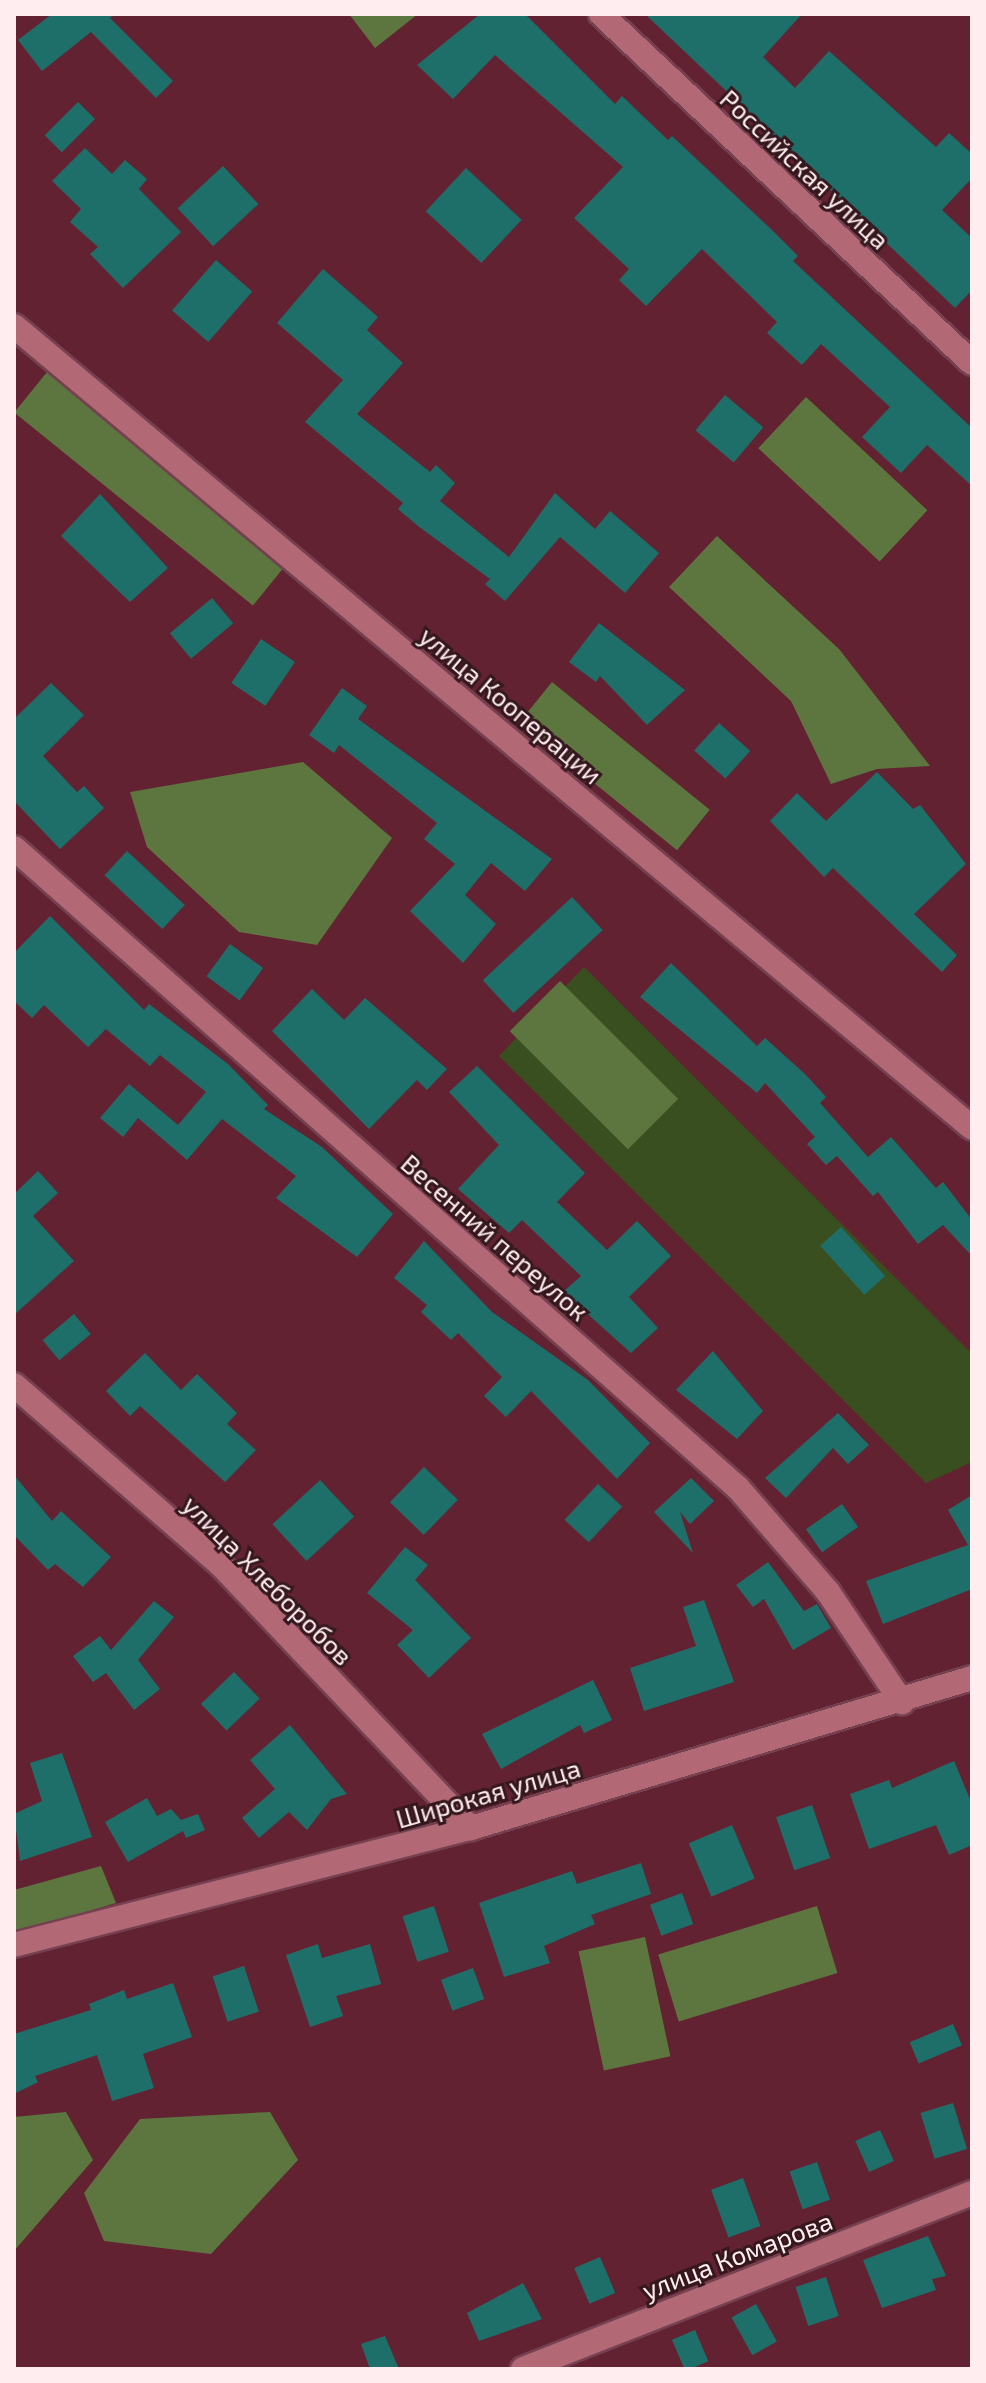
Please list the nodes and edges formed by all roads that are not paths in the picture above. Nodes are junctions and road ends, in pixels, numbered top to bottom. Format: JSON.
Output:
{"nodes":[{"id":1,"x":601,"y":14,"type":"edge"},
{"id":2,"x":14,"y":326,"type":"edge"},
{"id":3,"x":972,"y":363,"type":"edge"},
{"id":4,"x":14,"y":848,"type":"edge"},
{"id":5,"x":972,"y":1128,"type":"edge"},
{"id":6,"x":14,"y":1385,"type":"edge"},
{"id":7,"x":972,"y":1678,"type":"edge"},
{"id":8,"x":902,"y":1702,"type":"junction"},
{"id":9,"x":471,"y":1828,"type":"junction"},
{"id":10,"x":14,"y":1945,"type":"edge"},
{"id":11,"x":972,"y":2193,"type":"edge"},
{"id":12,"x":523,"y":2369,"type":"edge"}],
"edges":[{"from":1,"to":3,"type":"street","name":"Российская улица"},
{"from":2,"to":5,"type":"street","name":"улица Кооперации"},
{"from":4,"to":8,"type":"street","name":"Весенний переулок"},
{"from":6,"to":9,"type":"street","name":"улица Хлеборобов"},
{"from":7,"to":8,"type":"street","name":"Широкая улица"},
{"from":8,"to":9,"type":"street","name":"Широкая улица"},
{"from":9,"to":10,"type":"street","name":"Широкая улица"},
{"from":11,"to":12,"type":"street","name":"улица Комарова"}]}
